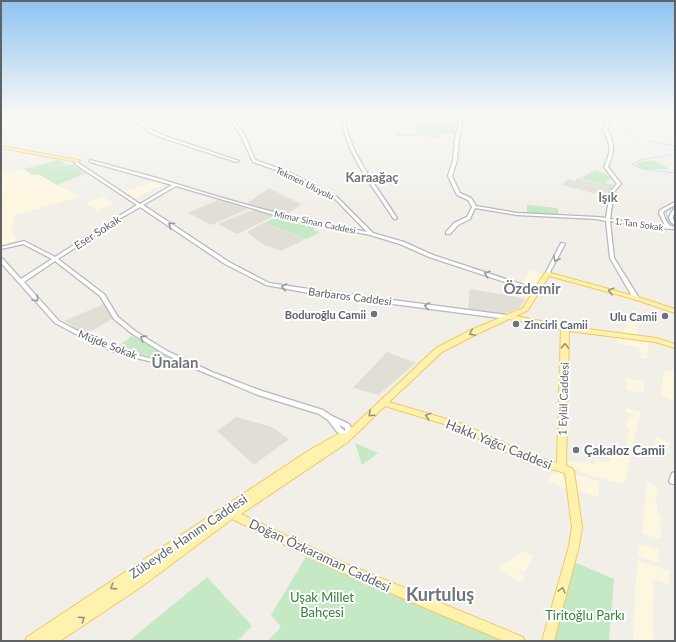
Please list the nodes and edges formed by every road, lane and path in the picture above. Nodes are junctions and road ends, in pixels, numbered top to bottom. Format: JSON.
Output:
{"nodes":[{"id":1,"x":188,"y":145,"type":"edge"},
{"id":2,"x":247,"y":145,"type":"edge"},
{"id":3,"x":350,"y":145,"type":"edge"},
{"id":4,"x":456,"y":145,"type":"edge"},
{"id":5,"x":612,"y":145,"type":"edge"},
{"id":6,"x":1,"y":147,"type":"edge"},
{"id":7,"x":237,"y":161,"type":"dead end"},
{"id":8,"x":77,"y":162,"type":"joint"},
{"id":9,"x":91,"y":162,"type":"dead end"},
{"id":10,"x":175,"y":185,"type":"junction"},
{"id":11,"x":675,"y":204,"type":"edge"},
{"id":12,"x":140,"y":205,"type":"junction"},
{"id":13,"x":474,"y":207,"type":"junction"},
{"id":14,"x":675,"y":210,"type":"edge"},
{"id":15,"x":395,"y":218,"type":"dead end"},
{"id":16,"x":608,"y":219,"type":"junction"},
{"id":17,"x":675,"y":224,"type":"edge"},
{"id":18,"x":666,"y":225,"type":"junction"},
{"id":19,"x":673,"y":228,"type":"edge"},
{"id":20,"x":675,"y":232,"type":"edge"},
{"id":21,"x":448,"y":233,"type":"dead end"},
{"id":22,"x":371,"y":234,"type":"junction"},
{"id":23,"x":563,"y":244,"type":"dead end"},
{"id":24,"x":1,"y":248,"type":"edge"},
{"id":25,"x":55,"y":259,"type":"junction"},
{"id":26,"x":1,"y":260,"type":"edge"},
{"id":27,"x":547,"y":274,"type":"junction"},
{"id":28,"x":20,"y":282,"type":"junction"},
{"id":29,"x":537,"y":291,"type":"junction"},
{"id":30,"x":636,"y":298,"type":"junction"},
{"id":31,"x":675,"y":310,"type":"edge"},
{"id":32,"x":507,"y":317,"type":"junction"},
{"id":33,"x":565,"y":328,"type":"junction"},
{"id":34,"x":675,"y":346,"type":"edge"},
{"id":35,"x":189,"y":364,"type":"junction"},
{"id":36,"x":384,"y":403,"type":"junction"},
{"id":37,"x":348,"y":436,"type":"junction"},
{"id":38,"x":565,"y":470,"type":"junction"},
{"id":39,"x":232,"y":514,"type":"junction"},
{"id":40,"x":31,"y":641,"type":"edge"},
{"id":41,"x":49,"y":641,"type":"edge"},
{"id":42,"x":519,"y":641,"type":"edge"},
{"id":43,"x":548,"y":641,"type":"edge"}],
"edges":[{"from":1,"to":7,"type":"street"},
{"from":2,"to":22,"type":"street","name":"Tekmen Uluyolu"},
{"from":3,"to":15,"type":"street"},
{"from":4,"to":13,"type":"street"},
{"from":5,"to":16,"type":"street"},
{"from":6,"to":8,"type":"main road"},
{"from":8,"to":12,"type":"street","name":"Barbaros Caddesi"},
{"from":9,"to":10,"type":"street","name":"Mimar Sinan Caddesi"},
{"from":10,"to":12,"type":"street","name":"Eser Sokak"},
{"from":10,"to":22,"type":"street","name":"Mimar Sinan Caddesi"},
{"from":11,"to":18,"type":"street"},
{"from":12,"to":25,"type":"street","name":"Eser Sokak"},
{"from":32,"to":12,"type":"street","name":"Barbaros Caddesi","one_way":true},
{"from":13,"to":16,"type":"street","name":"1. Tan Sokak"},
{"from":13,"to":21,"type":"street"},
{"from":14,"to":17,"type":"street"},
{"from":16,"to":19,"type":"street","name":"1. Tan Sokak"},
{"from":16,"to":30,"type":"street"},
{"from":17,"to":18,"type":"street"},
{"from":18,"to":19,"type":"street"},
{"from":19,"to":20,"type":"street"},
{"from":29,"to":22,"type":"street","name":"Mimar Sinan Caddesi","one_way":true},
{"from":23,"to":27,"type":"street","one_way":true},
{"from":24,"to":25,"type":"street"},
{"from":25,"to":28,"type":"street","name":"Eser Sokak"},
{"from":35,"to":25,"type":"street","one_way":true},
{"from":26,"to":28,"type":"street","name":"Müjde Sokak"},
{"from":27,"to":29,"type":"main road","name":"Zübeyde Hanım Caddesi"},
{"from":30,"to":27,"type":"main road","one_way":true},
{"from":28,"to":35,"type":"street","name":"Müjde Sokak","one_way":true},
{"from":29,"to":32,"type":"main road","name":"Zübeyde Hanım Caddesi"},
{"from":30,"to":31,"type":"main road"},
{"from":32,"to":33,"type":"main road","name":"Barbaros Caddesi"},
{"from":32,"to":36,"type":"main road","name":"Zübeyde Hanım Caddesi","one_way":true},
{"from":33,"to":34,"type":"main road","name":"Barbaros Caddesi"},
{"from":38,"to":33,"type":"main road","name":"1 Eylül Caddesi","one_way":true},
{"from":35,"to":37,"type":"street","name":"Müjde Sokak"},
{"from":36,"to":37,"type":"main road","name":"Zübeyde Hanım Caddesi","one_way":true},
{"from":38,"to":36,"type":"main road","name":"Hakkı Yağcı Caddesi","one_way":true},
{"from":37,"to":39,"type":"main road","name":"Zübeyde Hanım Caddesi"},
{"from":37,"to":40,"type":"main road","name":"Zübeyde Hanım Caddesi","one_way":true},
{"from":43,"to":38,"type":"main road","name":"1 Eylül Caddesi","one_way":true},
{"from":41,"to":39,"type":"main road","name":"Zübeyde Hanım Caddesi","one_way":true},
{"from":39,"to":42,"type":"main road","name":"Doğan Özkaraman Caddesi"}]}
